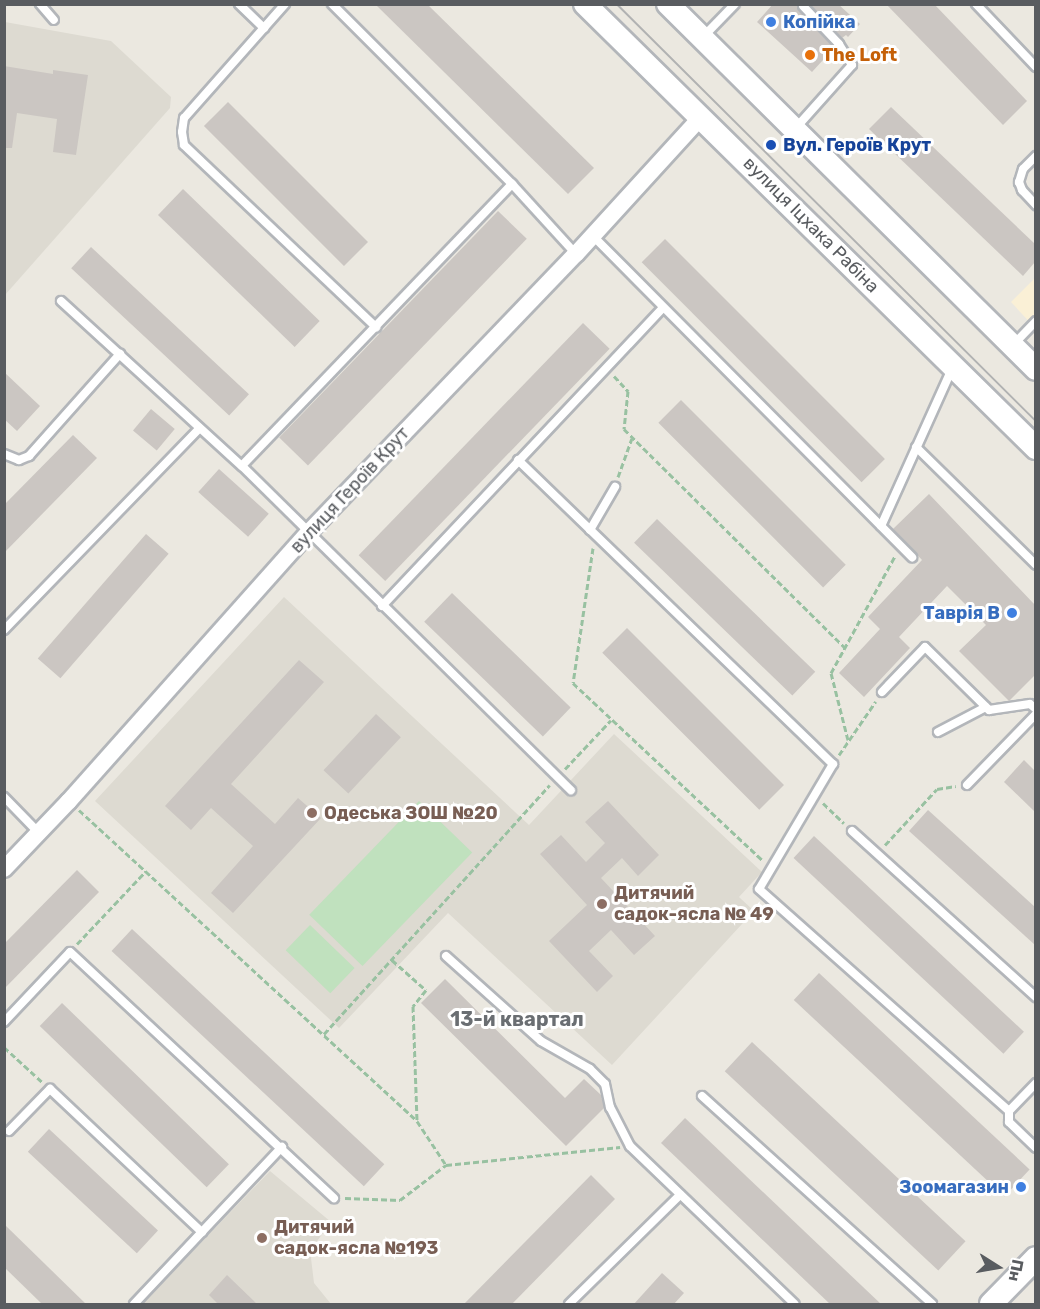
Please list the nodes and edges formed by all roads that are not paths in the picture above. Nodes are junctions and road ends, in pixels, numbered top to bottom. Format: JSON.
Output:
{"nodes":[{"id":1,"x":40,"y":4,"type":"edge"},
{"id":2,"x":239,"y":4,"type":"edge"},
{"id":3,"x":285,"y":4,"type":"edge"},
{"id":4,"x":332,"y":4,"type":"edge"},
{"id":5,"x":585,"y":4,"type":"edge"},
{"id":6,"x":668,"y":4,"type":"edge"},
{"id":7,"x":735,"y":4,"type":"edge"},
{"id":8,"x":976,"y":4,"type":"edge"},
{"id":9,"x":802,"y":6,"type":"dead end"},
{"id":10,"x":54,"y":20,"type":"dead end"},
{"id":11,"x":264,"y":28,"type":"junction"},
{"id":12,"x":702,"y":39,"type":"junction"},
{"id":13,"x":1035,"y":67,"type":"edge"},
{"id":14,"x":702,"y":117,"type":"junction"},
{"id":15,"x":794,"y":130,"type":"junction"},
{"id":16,"x":1035,"y":156,"type":"edge"},
{"id":17,"x":513,"y":184,"type":"junction"},
{"id":18,"x":1035,"y":205,"type":"edge"},
{"id":19,"x":593,"y":237,"type":"junction"},
{"id":20,"x":576,"y":254,"type":"junction"},
{"id":21,"x":61,"y":301,"type":"dead end"},
{"id":22,"x":663,"y":308,"type":"junction"},
{"id":23,"x":1035,"y":321,"type":"edge"},
{"id":24,"x":376,"y":327,"type":"junction"},
{"id":25,"x":1012,"y":345,"type":"junction"},
{"id":26,"x":120,"y":354,"type":"junction"},
{"id":27,"x":954,"y":366,"type":"junction"},
{"id":28,"x":1035,"y":367,"type":"edge"},
{"id":29,"x":200,"y":428,"type":"junction"},
{"id":30,"x":916,"y":447,"type":"junction"},
{"id":31,"x":1035,"y":448,"type":"edge"},
{"id":32,"x":4,"y":454,"type":"edge"},
{"id":33,"x":518,"y":460,"type":"junction"},
{"id":34,"x":242,"y":466,"type":"junction"},
{"id":35,"x":615,"y":487,"type":"road end"},
{"id":36,"x":881,"y":526,"type":"junction"},
{"id":37,"x":309,"y":532,"type":"junction"},
{"id":38,"x":592,"y":532,"type":"junction"},
{"id":39,"x":912,"y":557,"type":"dead end"},
{"id":40,"x":1035,"y":565,"type":"edge"},
{"id":41,"x":382,"y":606,"type":"junction"},
{"id":42,"x":4,"y":630,"type":"edge"},
{"id":43,"x":882,"y":692,"type":"road end"},
{"id":44,"x":986,"y":706,"type":"junction"},
{"id":45,"x":1035,"y":709,"type":"edge"},
{"id":46,"x":1035,"y":714,"type":"edge"},
{"id":47,"x":938,"y":732,"type":"dead end"},
{"id":48,"x":967,"y":785,"type":"road end"},
{"id":49,"x":571,"y":789,"type":"dead end"},
{"id":50,"x":4,"y":797,"type":"edge"},
{"id":51,"x":852,"y":831,"type":"road end"},
{"id":52,"x":40,"y":834,"type":"junction"},
{"id":53,"x":4,"y":868,"type":"edge"},
{"id":54,"x":446,"y":956,"type":"dead end"},
{"id":55,"x":1035,"y":997,"type":"edge"},
{"id":56,"x":4,"y":1022,"type":"edge"},
{"id":57,"x":1035,"y":1083,"type":"edge"},
{"id":58,"x":702,"y":1096,"type":"dead end"},
{"id":59,"x":1009,"y":1111,"type":"junction"},
{"id":60,"x":9,"y":1131,"type":"dead end"},
{"id":61,"x":282,"y":1147,"type":"junction"},
{"id":62,"x":1035,"y":1148,"type":"edge"},
{"id":63,"x":680,"y":1195,"type":"junction"},
{"id":64,"x":334,"y":1198,"type":"road end"},
{"id":65,"x":202,"y":1232,"type":"junction"},
{"id":66,"x":1035,"y":1258,"type":"edge"},
{"id":67,"x":134,"y":1305,"type":"edge"},
{"id":68,"x":569,"y":1305,"type":"edge"},
{"id":69,"x":795,"y":1305,"type":"edge"},
{"id":70,"x":932,"y":1305,"type":"edge"},
{"id":71,"x":992,"y":1305,"type":"edge"}],
"edges":[{"from":1,"to":10,"type":"lane"},
{"from":2,"to":11,"type":"lane"},
{"from":3,"to":11,"type":"lane"},
{"from":4,"to":17,"type":"lane"},
{"from":5,"to":14,"type":"main road","name":"вулиця Іцхака Рабіна"},
{"from":6,"to":12,"type":"main road"},
{"from":7,"to":12,"type":"lane"},
{"from":8,"to":13,"type":"lane"},
{"from":9,"to":15,"type":"lane"},
{"from":11,"to":24,"type":"lane"},
{"from":12,"to":15,"type":"main road"},
{"from":14,"to":19,"type":"street","name":"вулиця Героїв Крут"},
{"from":14,"to":27,"type":"main road","name":"вулиця Іцхака Рабіна"},
{"from":15,"to":25,"type":"main road"},
{"from":16,"to":18,"type":"lane"},
{"from":17,"to":20,"type":"lane"},
{"from":17,"to":24,"type":"lane"},
{"from":19,"to":20,"type":"street","name":"вулиця Героїв Крут"},
{"from":19,"to":22,"type":"lane"},
{"from":20,"to":37,"type":"street","name":"вулиця Героїв Крут"},
{"from":21,"to":26,"type":"lane"},
{"from":22,"to":33,"type":"lane"},
{"from":22,"to":36,"type":"lane"},
{"from":23,"to":25,"type":"lane"},
{"from":24,"to":34,"type":"lane"},
{"from":25,"to":28,"type":"main road"},
{"from":26,"to":29,"type":"lane"},
{"from":26,"to":32,"type":"lane"},
{"from":27,"to":30,"type":"lane"},
{"from":27,"to":31,"type":"main road","name":"вулиця Іцхака Рабіна"},
{"from":29,"to":34,"type":"lane"},
{"from":29,"to":42,"type":"lane"},
{"from":30,"to":36,"type":"lane"},
{"from":30,"to":40,"type":"lane"},
{"from":33,"to":38,"type":"lane"},
{"from":33,"to":41,"type":"lane"},
{"from":34,"to":37,"type":"lane"},
{"from":35,"to":38,"type":"lane"},
{"from":36,"to":39,"type":"lane"},
{"from":37,"to":41,"type":"lane"},
{"from":37,"to":52,"type":"street","name":"вулиця Героїв Крут"},
{"from":38,"to":59,"type":"lane"},
{"from":41,"to":49,"type":"lane"},
{"from":43,"to":44,"type":"lane"},
{"from":44,"to":45,"type":"lane"},
{"from":44,"to":47,"type":"lane"},
{"from":46,"to":48,"type":"lane"},
{"from":50,"to":52,"type":"lane"},
{"from":51,"to":55,"type":"lane"},
{"from":52,"to":53,"type":"street","name":"вулиця Героїв Крут"},
{"from":54,"to":63,"type":"lane"},
{"from":56,"to":61,"type":"lane"},
{"from":57,"to":59,"type":"lane"},
{"from":58,"to":70,"type":"lane"},
{"from":59,"to":62,"type":"lane"},
{"from":60,"to":65,"type":"lane"},
{"from":61,"to":64,"type":"lane"},
{"from":61,"to":65,"type":"lane"},
{"from":63,"to":68,"type":"lane"},
{"from":63,"to":69,"type":"lane"},
{"from":65,"to":67,"type":"lane"},
{"from":66,"to":71,"type":"main road"}]}
